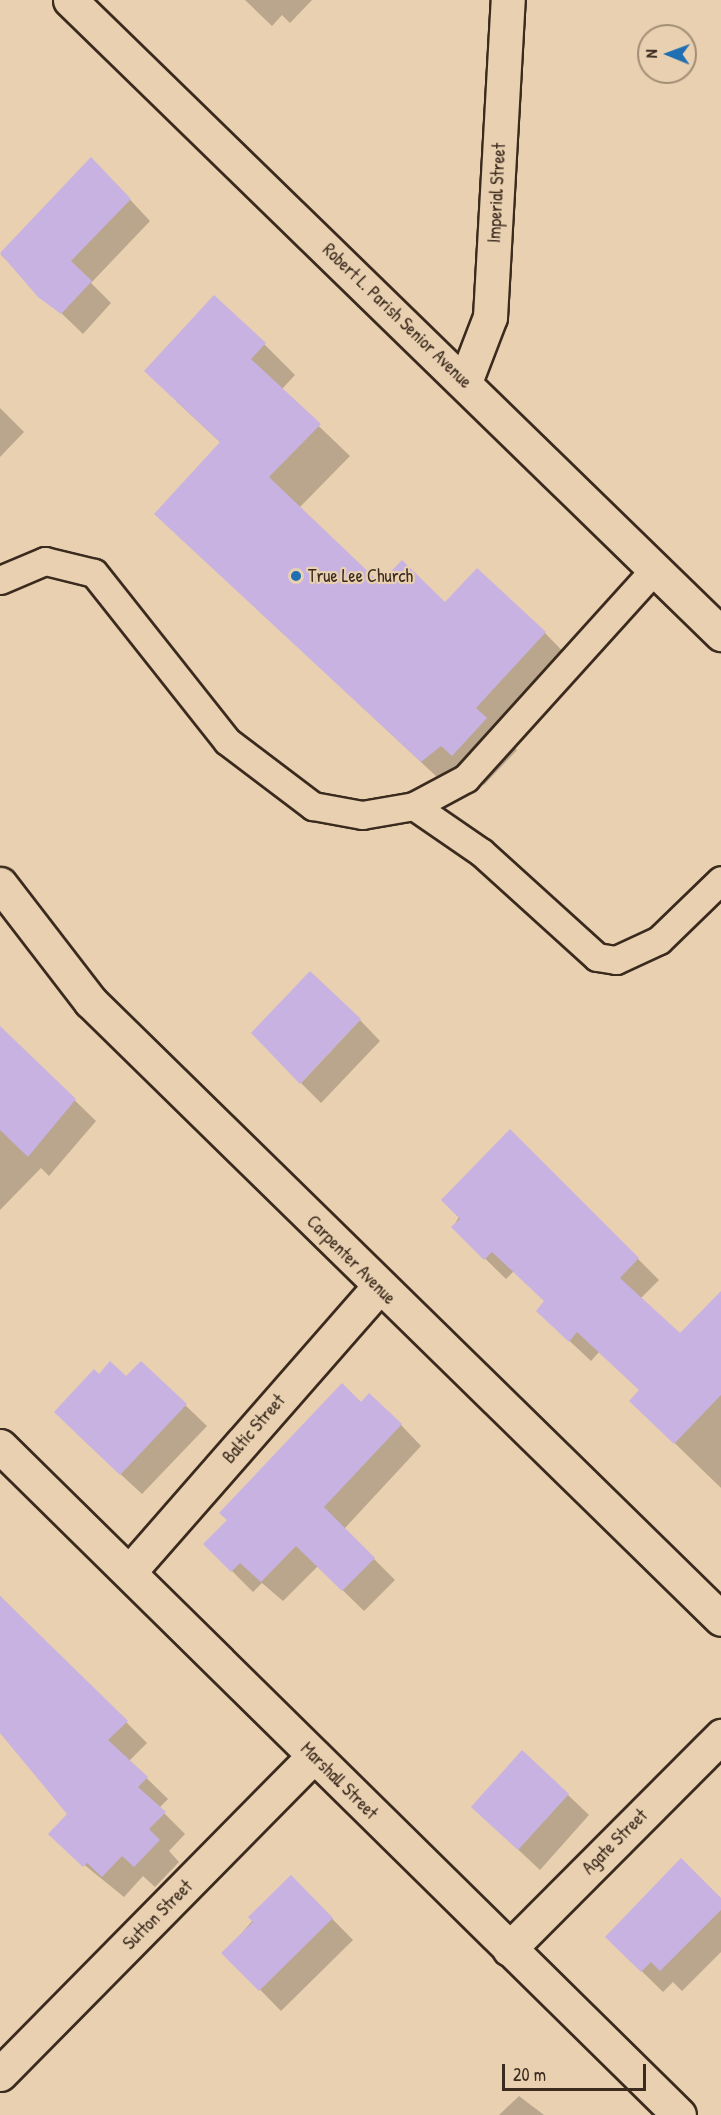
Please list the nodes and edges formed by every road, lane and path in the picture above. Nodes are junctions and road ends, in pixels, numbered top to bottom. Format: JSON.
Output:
{"nodes":[{"id":1,"x":70,"y":0,"type":"edge"},
{"id":2,"x":508,"y":0,"type":"edge"},
{"id":3,"x":465,"y":382,"type":"junction"},
{"id":4,"x":654,"y":570,"type":"junction"},
{"id":5,"x":0,"y":580,"type":"edge"},
{"id":6,"x":721,"y":634,"type":"edge"},
{"id":7,"x":414,"y":806,"type":"junction"},
{"id":8,"x":721,"y":880,"type":"edge"},
{"id":9,"x":0,"y":884,"type":"edge"},
{"id":10,"x":378,"y":1288,"type":"junction"},
{"id":11,"x":0,"y":1446,"type":"edge"},
{"id":12,"x":130,"y":1571,"type":"junction"},
{"id":13,"x":721,"y":1619,"type":"edge"},
{"id":14,"x":721,"y":1736,"type":"edge"},
{"id":15,"x":314,"y":1756,"type":"junction"},
{"id":16,"x":509,"y":1949,"type":"junction"},
{"id":17,"x":0,"y":2074,"type":"edge"},
{"id":18,"x":679,"y":2115,"type":"edge"}],
"edges":[{"from":1,"to":3,"type":"street","name":"Robert L. Parish Senior Avenue"},
{"from":2,"to":3,"type":"street","name":"Imperial Street"},
{"from":3,"to":4,"type":"street","name":"Robert L. Parish Senior Avenue"},
{"from":4,"to":6,"type":"street","name":"Robert L. Parish Senior Avenue"},
{"from":4,"to":7,"type":"lane"},
{"from":5,"to":7,"type":"lane"},
{"from":7,"to":8,"type":"lane"},
{"from":9,"to":10,"type":"street","name":"Carpenter Avenue"},
{"from":10,"to":12,"type":"street","name":"Baltic Street"},
{"from":10,"to":13,"type":"street","name":"Carpenter Avenue"},
{"from":11,"to":12,"type":"street","name":"Marshall Street"},
{"from":12,"to":15,"type":"street","name":"Marshall Street"},
{"from":14,"to":16,"type":"street","name":"Agate Street"},
{"from":15,"to":16,"type":"street","name":"Marshall Street"},
{"from":15,"to":17,"type":"street","name":"Sutton Street"},
{"from":16,"to":18,"type":"street","name":"Marshall Street"}]}
